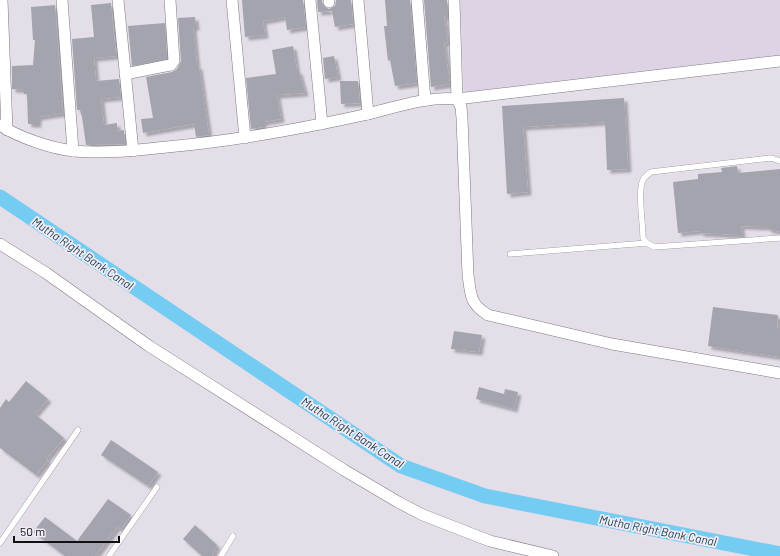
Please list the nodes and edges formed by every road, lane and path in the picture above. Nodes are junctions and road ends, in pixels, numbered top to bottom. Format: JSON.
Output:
{"nodes":[{"id":1,"x":2,"y":0,"type":"edge"},
{"id":2,"x":62,"y":0,"type":"edge"},
{"id":3,"x":118,"y":0,"type":"edge"},
{"id":4,"x":170,"y":0,"type":"edge"},
{"id":5,"x":232,"y":0,"type":"edge"},
{"id":6,"x":310,"y":0,"type":"edge"},
{"id":7,"x":358,"y":0,"type":"edge"},
{"id":8,"x":417,"y":0,"type":"edge"},
{"id":9,"x":454,"y":0,"type":"edge"},
{"id":10,"x":780,"y":61,"type":"edge"},
{"id":11,"x":125,"y":74,"type":"junction"},
{"id":12,"x":456,"y":99,"type":"junction"},
{"id":13,"x":425,"y":100,"type":"junction"},
{"id":14,"x":368,"y":114,"type":"junction"},
{"id":15,"x":322,"y":124,"type":"junction"},
{"id":16,"x":4,"y":128,"type":"edge"},
{"id":17,"x":245,"y":138,"type":"junction"},
{"id":18,"x":73,"y":151,"type":"junction"},
{"id":19,"x":133,"y":151,"type":"junction"},
{"id":20,"x":780,"y":161,"type":"edge"},
{"id":21,"x":780,"y":238,"type":"edge"},
{"id":22,"x":647,"y":243,"type":"junction"},
{"id":23,"x":0,"y":244,"type":"edge"},
{"id":24,"x":510,"y":254,"type":"dead end"},
{"id":25,"x":780,"y":373,"type":"edge"},
{"id":26,"x":78,"y":430,"type":"dead end"},
{"id":27,"x":157,"y":487,"type":"dead end"},
{"id":28,"x":233,"y":536,"type":"dead end"},
{"id":29,"x":0,"y":543,"type":"edge"},
{"id":30,"x":109,"y":556,"type":"edge"},
{"id":31,"x":220,"y":556,"type":"edge"},
{"id":32,"x":553,"y":556,"type":"edge"}],
"edges":[{"from":1,"to":16,"type":"street"},
{"from":2,"to":18,"type":"street"},
{"from":3,"to":11,"type":"street"},
{"from":4,"to":11,"type":"street"},
{"from":5,"to":17,"type":"street"},
{"from":6,"to":15,"type":"street"},
{"from":7,"to":14,"type":"street"},
{"from":8,"to":13,"type":"street"},
{"from":9,"to":12,"type":"street"},
{"from":10,"to":12,"type":"street"},
{"from":11,"to":19,"type":"street"},
{"from":12,"to":13,"type":"street"},
{"from":12,"to":25,"type":"street"},
{"from":13,"to":14,"type":"street"},
{"from":14,"to":15,"type":"street"},
{"from":15,"to":17,"type":"street"},
{"from":16,"to":18,"type":"street"},
{"from":17,"to":19,"type":"street"},
{"from":18,"to":19,"type":"street"},
{"from":20,"to":22,"type":"lane"},
{"from":21,"to":22,"type":"lane"},
{"from":22,"to":24,"type":"lane"},
{"from":23,"to":32,"type":"street"},
{"from":26,"to":29,"type":"lane"},
{"from":27,"to":30,"type":"lane"},
{"from":28,"to":31,"type":"lane"}]}
